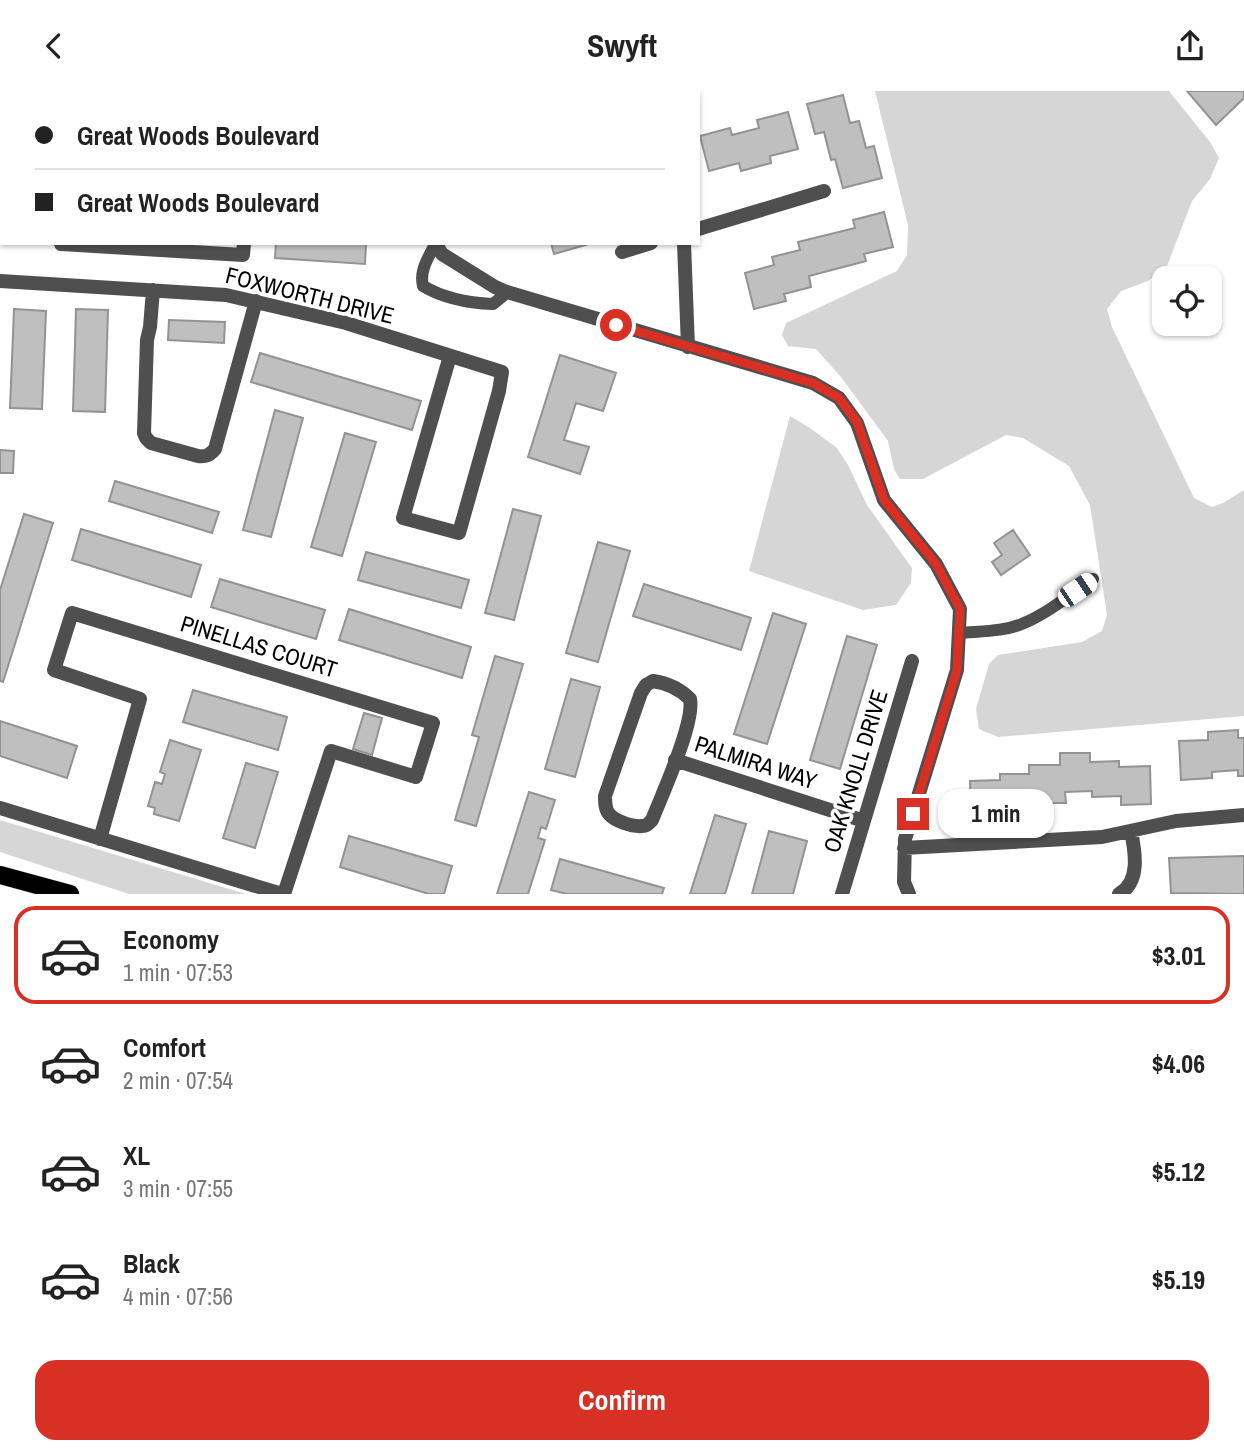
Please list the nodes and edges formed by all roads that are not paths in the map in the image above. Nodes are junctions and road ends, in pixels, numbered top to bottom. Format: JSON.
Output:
{"nodes":[{"id":1,"x":824,"y":191,"type":"dead end"},
{"id":2,"x":700,"y":228,"type":"edge"},
{"id":3,"x":98,"y":245,"type":"edge"},
{"id":4,"x":434,"y":245,"type":"edge"},
{"id":5,"x":436,"y":245,"type":"edge"},
{"id":6,"x":645,"y":245,"type":"edge"},
{"id":7,"x":684,"y":245,"type":"edge"},
{"id":8,"x":244,"y":249,"type":"edge"},
{"id":9,"x":622,"y":252,"type":"dead end"},
{"id":10,"x":0,"y":281,"type":"edge"},
{"id":11,"x":153,"y":290,"type":"junction"},
{"id":12,"x":508,"y":292,"type":"junction"},
{"id":13,"x":256,"y":301,"type":"junction"},
{"id":14,"x":688,"y":347,"type":"junction"},
{"id":15,"x":450,"y":356,"type":"junction"},
{"id":16,"x":1093,"y":579,"type":"dead end"},
{"id":17,"x":959,"y":633,"type":"junction"},
{"id":18,"x":912,"y":661,"type":"dead end"},
{"id":19,"x":675,"y":760,"type":"junction"},
{"id":20,"x":0,"y":808,"type":"edge"},
{"id":21,"x":1244,"y":815,"type":"edge"},
{"id":22,"x":864,"y":821,"type":"junction"},
{"id":23,"x":1130,"y":831,"type":"junction"},
{"id":24,"x":100,"y":839,"type":"junction"},
{"id":25,"x":904,"y":848,"type":"junction"},
{"id":26,"x":0,"y":875,"type":"edge"},
{"id":27,"x":0,"y":880,"type":"edge"},
{"id":28,"x":47,"y":887,"type":"junction"},
{"id":29,"x":70,"y":894,"type":"edge"},
{"id":30,"x":283,"y":894,"type":"edge"},
{"id":31,"x":842,"y":894,"type":"edge"},
{"id":32,"x":909,"y":894,"type":"edge"},
{"id":33,"x":1119,"y":894,"type":"edge"}],
"edges":[{"from":1,"to":2,"type":"street"},
{"from":3,"to":8,"type":"street"},
{"from":4,"to":12,"type":"lane"},
{"from":5,"to":12,"type":"street"},
{"from":6,"to":9,"type":"street"},
{"from":7,"to":14,"type":"street"},
{"from":10,"to":11,"type":"street","name":"FOXWORTH DRIVE"},
{"from":11,"to":13,"type":"street","name":"FOXWORTH DRIVE"},
{"from":11,"to":13,"type":"street"},
{"from":12,"to":14,"type":"street"},
{"from":13,"to":15,"type":"street","name":"FOXWORTH DRIVE"},
{"from":14,"to":17,"type":"street"},
{"from":15,"to":15,"type":"street","name":"FOXWORTH DRIVE"},
{"from":16,"to":17,"type":"lane"},
{"from":17,"to":25,"type":"street"},
{"from":18,"to":22,"type":"street","name":"OAK KNOLL DRIVE"},
{"from":19,"to":19,"type":"street","name":"PALMIRA WAY"},
{"from":19,"to":22,"type":"street","name":"PALMIRA WAY"},
{"from":20,"to":24,"type":"street"},
{"from":21,"to":23,"type":"street"},
{"from":22,"to":31,"type":"street","name":"OAK KNOLL DRIVE"},
{"from":23,"to":25,"type":"street"},
{"from":23,"to":33,"type":"street"},
{"from":24,"to":30,"type":"street"},
{"from":24,"to":30,"type":"street","name":"PINELLAS COURT"},
{"from":25,"to":32,"type":"street"},
{"from":26,"to":28,"type":"main road"},
{"from":27,"to":28,"type":"main road"},
{"from":28,"to":29,"type":"main road"}]}
